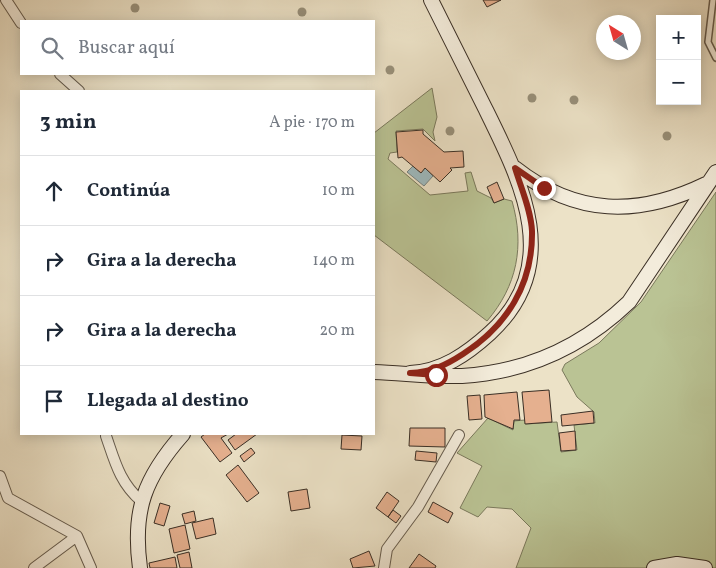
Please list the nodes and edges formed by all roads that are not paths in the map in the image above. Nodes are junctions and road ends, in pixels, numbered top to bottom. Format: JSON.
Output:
{"nodes":[{"id":1,"x":6,"y":0,"type":"edge"},
{"id":2,"x":431,"y":0,"type":"edge"},
{"id":3,"x":713,"y":0,"type":"edge"},
{"id":4,"x":20,"y":21,"type":"edge"},
{"id":5,"x":716,"y":58,"type":"edge"},
{"id":6,"x":61,"y":75,"type":"edge"},
{"id":7,"x":78,"y":90,"type":"edge"},
{"id":8,"x":515,"y":168,"type":"junction"},
{"id":9,"x":716,"y":172,"type":"edge"},
{"id":10,"x":706,"y":184,"type":"junction"},
{"id":11,"x":375,"y":372,"type":"edge"},
{"id":12,"x":410,"y":373,"type":"junction"},
{"id":13,"x":181,"y":435,"type":"edge"},
{"id":14,"x":459,"y":435,"type":"dead end"},
{"id":15,"x":106,"y":436,"type":"dead end"},
{"id":16,"x":0,"y":476,"type":"edge"},
{"id":17,"x":4,"y":500,"type":"edge"},
{"id":18,"x":141,"y":502,"type":"junction"},
{"id":19,"x":77,"y":536,"type":"junction"},
{"id":20,"x":34,"y":568,"type":"edge"},
{"id":21,"x":91,"y":568,"type":"edge"},
{"id":22,"x":140,"y":568,"type":"edge"},
{"id":23,"x":384,"y":568,"type":"edge"},
{"id":24,"x":654,"y":568,"type":"edge"},
{"id":25,"x":705,"y":568,"type":"edge"}],
"edges":[{"from":1,"to":4,"type":"street"},
{"from":2,"to":8,"type":"main road"},
{"from":3,"to":5,"type":"lane"},
{"from":6,"to":7,"type":"street"},
{"from":8,"to":10,"type":"main road"},
{"from":8,"to":12,"type":"main road"},
{"from":9,"to":10,"type":"main road"},
{"from":10,"to":12,"type":"main road"},
{"from":11,"to":12,"type":"main road"},
{"from":13,"to":18,"type":"main road"},
{"from":14,"to":23,"type":"street"},
{"from":15,"to":18,"type":"street"},
{"from":16,"to":17,"type":"street"},
{"from":17,"to":19,"type":"street"},
{"from":18,"to":22,"type":"main road"},
{"from":19,"to":20,"type":"street"},
{"from":19,"to":21,"type":"street"},
{"from":24,"to":25,"type":"main road"}]}
